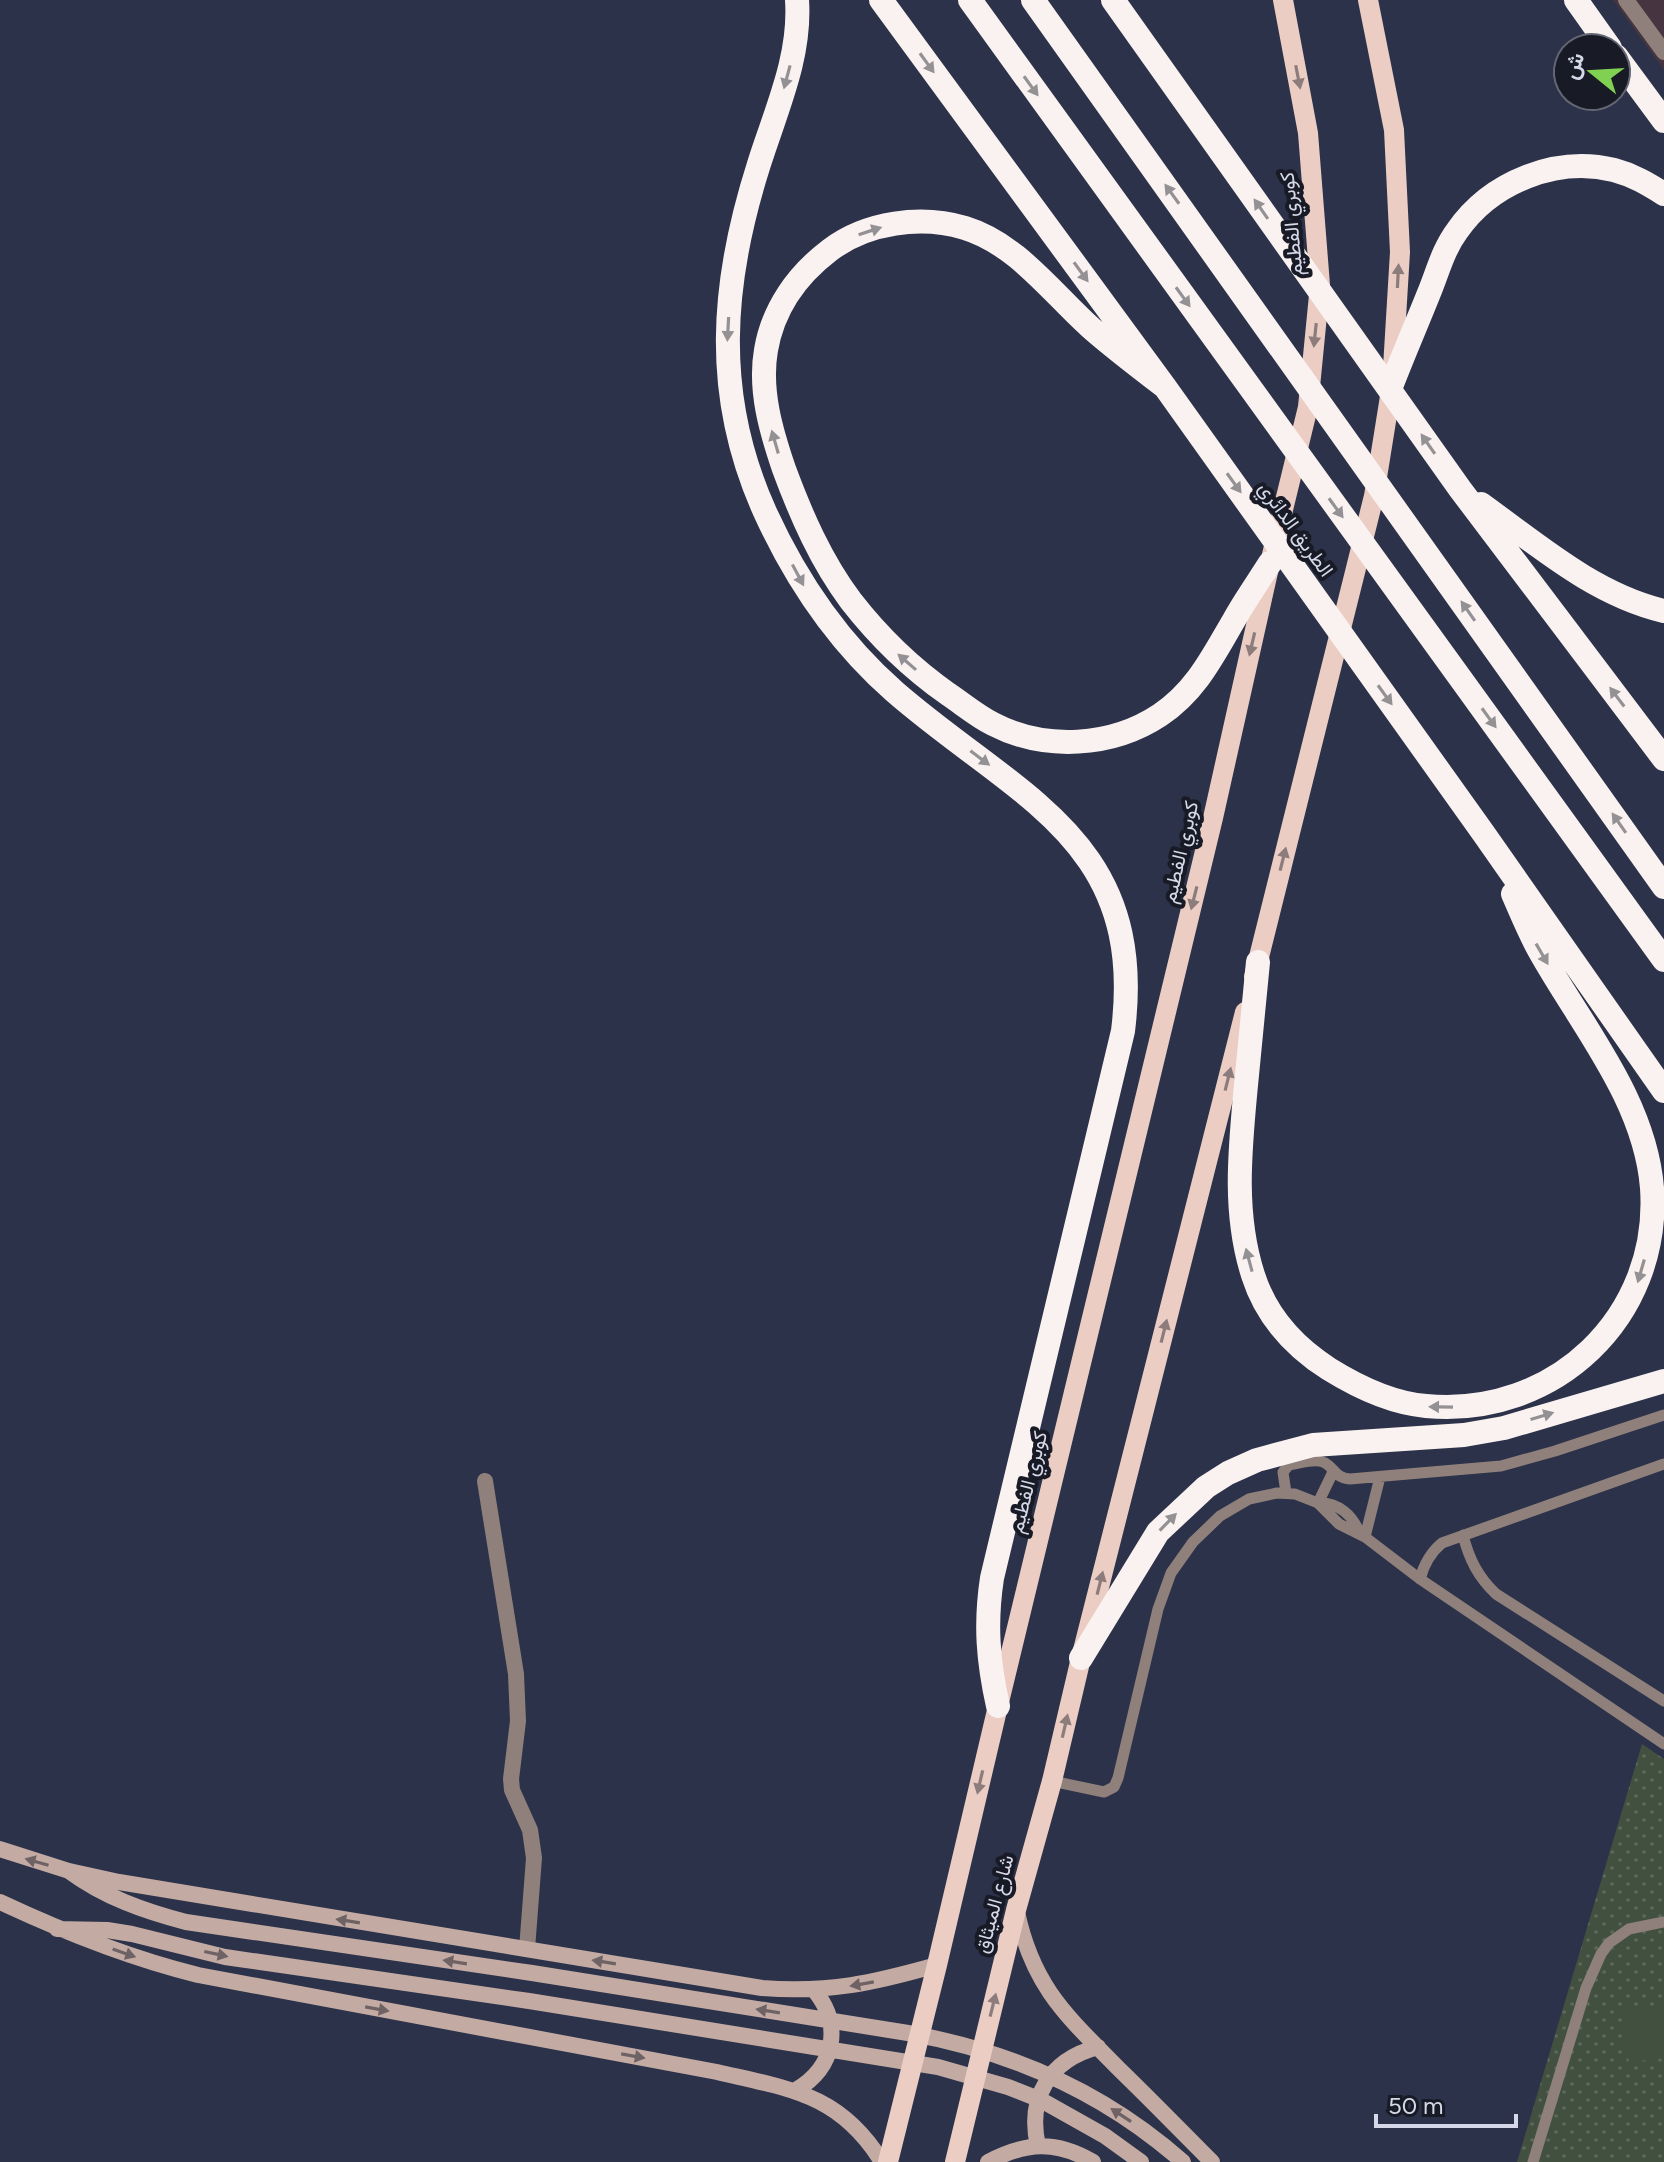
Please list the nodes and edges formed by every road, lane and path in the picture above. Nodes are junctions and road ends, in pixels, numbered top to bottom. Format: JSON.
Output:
{"nodes":[{"id":1,"x":797,"y":0,"type":"edge"},
{"id":2,"x":881,"y":0,"type":"edge"},
{"id":3,"x":970,"y":0,"type":"edge"},
{"id":4,"x":1033,"y":0,"type":"edge"},
{"id":5,"x":1113,"y":0,"type":"edge"},
{"id":6,"x":1283,"y":0,"type":"edge"},
{"id":7,"x":1368,"y":0,"type":"edge"},
{"id":8,"x":1576,"y":0,"type":"edge"},
{"id":9,"x":1626,"y":0,"type":"edge"},
{"id":10,"x":1599,"y":32,"type":"edge"},
{"id":11,"x":1664,"y":52,"type":"edge"},
{"id":12,"x":1632,"y":78,"type":"edge"},
{"id":13,"x":1664,"y":121,"type":"edge"},
{"id":14,"x":1664,"y":194,"type":"edge"},
{"id":15,"x":1392,"y":384,"type":"junction"},
{"id":16,"x":1165,"y":387,"type":"junction"},
{"id":17,"x":1460,"y":489,"type":"junction"},
{"id":18,"x":1270,"y":563,"type":"junction"},
{"id":19,"x":1664,"y":611,"type":"edge"},
{"id":20,"x":1664,"y":759,"type":"edge"},
{"id":21,"x":1484,"y":834,"type":"junction"},
{"id":22,"x":1664,"y":887,"type":"edge"},
{"id":23,"x":1664,"y":960,"type":"edge"},
{"id":24,"x":1258,"y":962,"type":"junction"},
{"id":25,"x":1664,"y":1091,"type":"edge"},
{"id":26,"x":1664,"y":1381,"type":"edge"},
{"id":27,"x":1664,"y":1415,"type":"edge"},
{"id":28,"x":1664,"y":1464,"type":"edge"},
{"id":29,"x":1333,"y":1472,"type":"junction"},
{"id":30,"x":1380,"y":1477,"type":"junction"},
{"id":31,"x":485,"y":1481,"type":"dead end"},
{"id":32,"x":1286,"y":1493,"type":"junction"},
{"id":33,"x":1318,"y":1503,"type":"junction"},
{"id":34,"x":1363,"y":1535,"type":"junction"},
{"id":35,"x":1463,"y":1535,"type":"junction"},
{"id":36,"x":1420,"y":1579,"type":"junction"},
{"id":37,"x":1081,"y":1658,"type":"junction"},
{"id":38,"x":1664,"y":1701,"type":"edge"},
{"id":39,"x":998,"y":1706,"type":"junction"},
{"id":40,"x":1662,"y":1738,"type":"edge"},
{"id":41,"x":1052,"y":1781,"type":"junction"},
{"id":42,"x":0,"y":1849,"type":"edge"},
{"id":43,"x":69,"y":1871,"type":"junction"},
{"id":44,"x":0,"y":1902,"type":"edge"},
{"id":45,"x":1016,"y":1910,"type":"junction"},
{"id":46,"x":1664,"y":1922,"type":"edge"},
{"id":47,"x":57,"y":1929,"type":"junction"},
{"id":48,"x":527,"y":1949,"type":"junction"},
{"id":49,"x":937,"y":1965,"type":"junction"},
{"id":50,"x":814,"y":1990,"type":"junction"},
{"id":51,"x":1098,"y":2047,"type":"junction"},
{"id":52,"x":796,"y":2090,"type":"junction"},
{"id":53,"x":1038,"y":2146,"type":"junction"},
{"id":54,"x":885,"y":2162,"type":"edge"},
{"id":55,"x":955,"y":2162,"type":"edge"},
{"id":56,"x":988,"y":2162,"type":"edge"},
{"id":57,"x":1093,"y":2162,"type":"edge"},
{"id":58,"x":1141,"y":2162,"type":"edge"},
{"id":59,"x":1183,"y":2162,"type":"edge"},
{"id":60,"x":1212,"y":2162,"type":"edge"},
{"id":61,"x":1533,"y":2162,"type":"edge"}],
"edges":[{"from":1,"to":39,"type":"highway","one_way":true},
{"from":2,"to":16,"type":"highway","name":"الطريق الدائري","one_way":true},
{"from":3,"to":23,"type":"highway","one_way":true},
{"from":22,"to":4,"type":"highway","one_way":true},
{"from":17,"to":5,"type":"highway","one_way":true},
{"from":6,"to":18,"type":"main road","name":"كوبري الفطيم","one_way":true},
{"from":15,"to":7,"type":"main road","one_way":true},
{"from":8,"to":10,"type":"highway"},
{"from":9,"to":11,"type":"street"},
{"from":12,"to":13,"type":"highway"},
{"from":14,"to":15,"type":"highway"},
{"from":24,"to":15,"type":"main road","one_way":true},
{"from":18,"to":16,"type":"highway","one_way":true},
{"from":16,"to":21,"type":"highway","name":"الطريق الدائري","one_way":true},
{"from":17,"to":19,"type":"highway"},
{"from":20,"to":17,"type":"highway","one_way":true},
{"from":18,"to":39,"type":"main road","name":"كوبري الفطيم","one_way":true},
{"from":21,"to":24,"type":"highway","one_way":true},
{"from":21,"to":25,"type":"highway","name":"الطريق الدائري"},
{"from":37,"to":24,"type":"main road","one_way":true},
{"from":37,"to":26,"type":"highway","one_way":true},
{"from":27,"to":30,"type":"lane"},
{"from":28,"to":35,"type":"lane"},
{"from":29,"to":30,"type":"lane"},
{"from":29,"to":32,"type":"lane"},
{"from":29,"to":33,"type":"lane"},
{"from":30,"to":34,"type":"lane"},
{"from":31,"to":48,"type":"street"},
{"from":32,"to":33,"type":"lane"},
{"from":32,"to":41,"type":"lane"},
{"from":33,"to":34,"type":"lane"},
{"from":34,"to":36,"type":"lane"},
{"from":35,"to":36,"type":"lane"},
{"from":35,"to":38,"type":"lane"},
{"from":36,"to":40,"type":"lane"},
{"from":41,"to":37,"type":"main road","name":"شارع الميثاق","one_way":true},
{"from":39,"to":49,"type":"main road","name":"شارع الميثاق","one_way":true},
{"from":41,"to":45,"type":"main road","name":"شارع الميثاق"},
{"from":43,"to":42,"type":"main road","one_way":true},
{"from":48,"to":43,"type":"main road","one_way":true},
{"from":59,"to":43,"type":"main road","one_way":true},
{"from":44,"to":47,"type":"main road"},
{"from":45,"to":51,"type":"main road"},
{"from":55,"to":45,"type":"main road","name":"شارع الميثاق","one_way":true},
{"from":46,"to":61,"type":"lane"},
{"from":47,"to":52,"type":"main road","one_way":true},
{"from":47,"to":58,"type":"main road","one_way":true},
{"from":50,"to":48,"type":"main road","one_way":true},
{"from":49,"to":50,"type":"main road","one_way":true},
{"from":49,"to":54,"type":"main road","name":"شارع الميثاق"},
{"from":50,"to":52,"type":"main road"},
{"from":51,"to":53,"type":"main road"},
{"from":51,"to":60,"type":"main road"},
{"from":52,"to":54,"type":"main road"},
{"from":53,"to":56,"type":"main road"},
{"from":53,"to":57,"type":"main road"}]}
